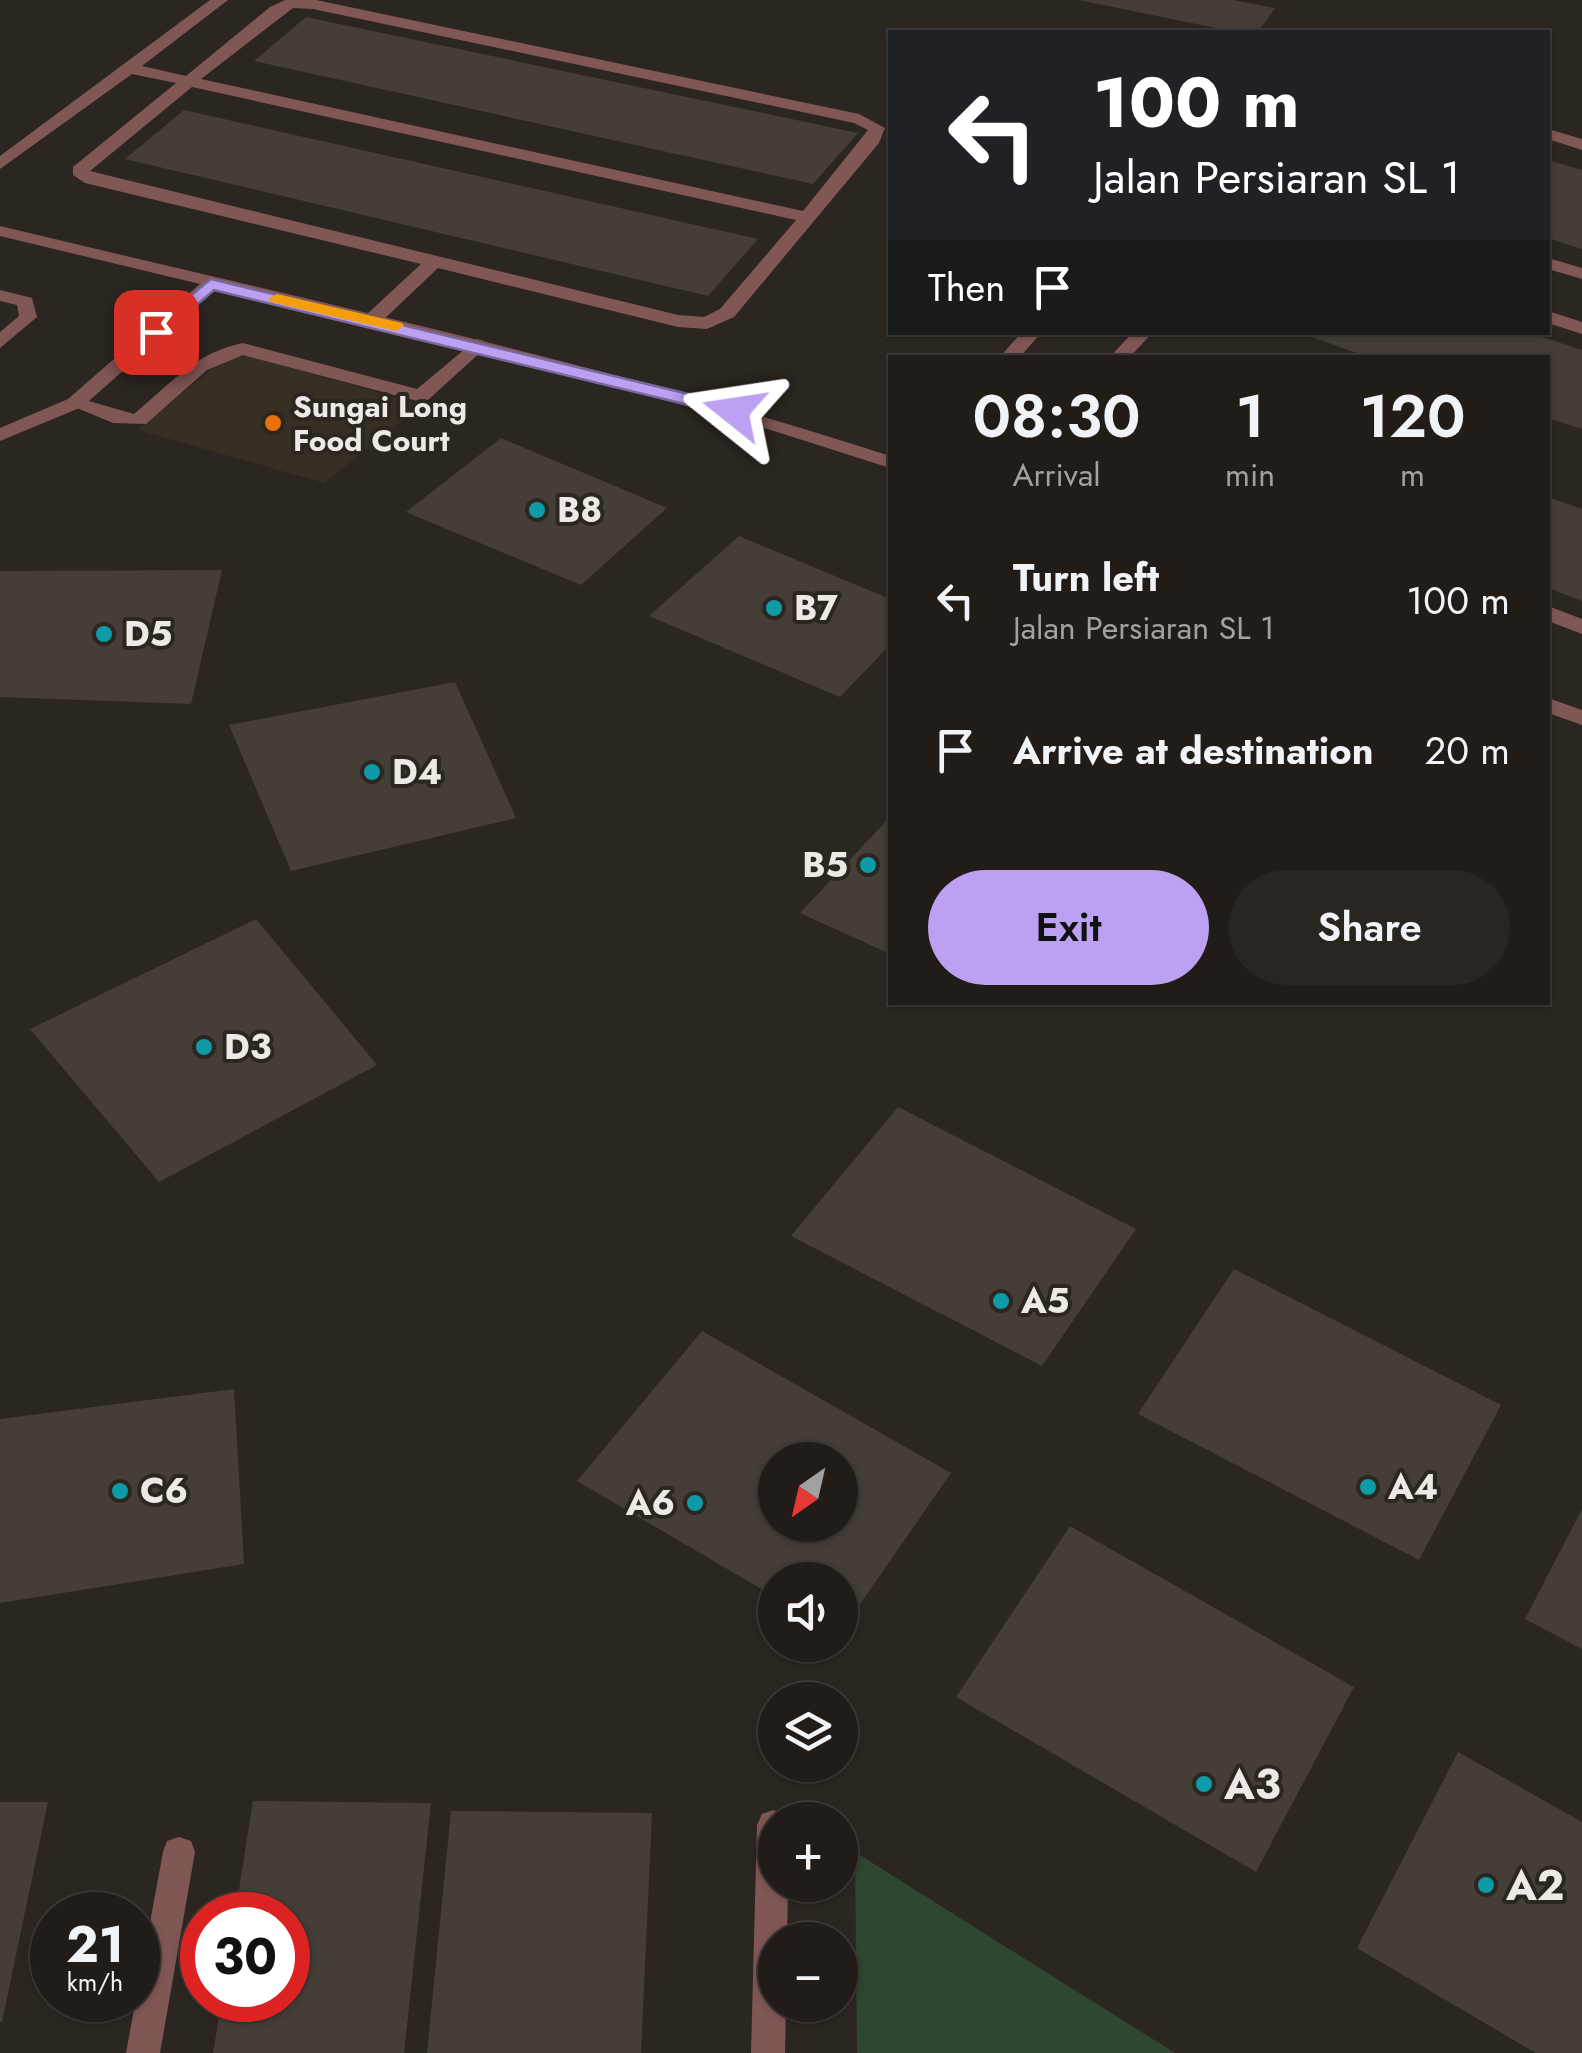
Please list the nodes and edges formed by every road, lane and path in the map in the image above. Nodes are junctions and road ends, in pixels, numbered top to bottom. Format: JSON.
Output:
{"nodes":[{"id":1,"x":220,"y":0,"type":"edge"},
{"id":2,"x":128,"y":68,"type":"junction"},
{"id":3,"x":189,"y":81,"type":"junction"},
{"id":4,"x":1550,"y":135,"type":"edge"},
{"id":5,"x":1582,"y":145,"type":"edge"},
{"id":6,"x":0,"y":164,"type":"edge"},
{"id":7,"x":808,"y":217,"type":"junction"},
{"id":8,"x":0,"y":231,"type":"edge"},
{"id":9,"x":434,"y":262,"type":"junction"},
{"id":10,"x":1550,"y":263,"type":"edge"},
{"id":11,"x":1582,"y":274,"type":"edge"},
{"id":12,"x":211,"y":284,"type":"junction"},
{"id":13,"x":0,"y":295,"type":"edge"},
{"id":14,"x":1550,"y":318,"type":"edge"},
{"id":15,"x":372,"y":320,"type":"junction"},
{"id":16,"x":1582,"y":328,"type":"edge"},
{"id":17,"x":1030,"y":335,"type":"edge"},
{"id":18,"x":1141,"y":335,"type":"edge"},
{"id":19,"x":0,"y":342,"type":"edge"},
{"id":20,"x":477,"y":345,"type":"junction"},
{"id":21,"x":1011,"y":355,"type":"edge"},
{"id":22,"x":1121,"y":355,"type":"edge"},
{"id":23,"x":75,"y":403,"type":"junction"},
{"id":24,"x":0,"y":436,"type":"edge"},
{"id":25,"x":888,"y":461,"type":"edge"},
{"id":26,"x":1550,"y":615,"type":"edge"},
{"id":27,"x":1582,"y":627,"type":"edge"},
{"id":28,"x":1550,"y":706,"type":"edge"},
{"id":29,"x":1582,"y":718,"type":"edge"},
{"id":30,"x":179,"y":1852,"type":"dead end"},
{"id":31,"x":771,"y":1902,"type":"edge"},
{"id":32,"x":143,"y":2053,"type":"edge"},
{"id":33,"x":768,"y":2053,"type":"edge"}],
"edges":[{"from":1,"to":2,"type":"street"},
{"from":2,"to":3,"type":"street"},
{"from":2,"to":6,"type":"street"},
{"from":3,"to":7,"type":"street"},
{"from":3,"to":7,"type":"street"},
{"from":3,"to":9,"type":"street"},
{"from":4,"to":5,"type":"street"},
{"from":7,"to":9,"type":"street"},
{"from":8,"to":12,"type":"street"},
{"from":9,"to":15,"type":"street"},
{"from":10,"to":11,"type":"street"},
{"from":12,"to":15,"type":"street"},
{"from":12,"to":23,"type":"street"},
{"from":13,"to":19,"type":"street"},
{"from":14,"to":16,"type":"street"},
{"from":15,"to":20,"type":"street"},
{"from":17,"to":21,"type":"street"},
{"from":18,"to":22,"type":"street"},
{"from":20,"to":23,"type":"street"},
{"from":20,"to":25,"type":"street"},
{"from":23,"to":24,"type":"street"},
{"from":26,"to":27,"type":"street"},
{"from":28,"to":29,"type":"street"},
{"from":30,"to":32,"type":"street"},
{"from":31,"to":33,"type":"street"}]}
